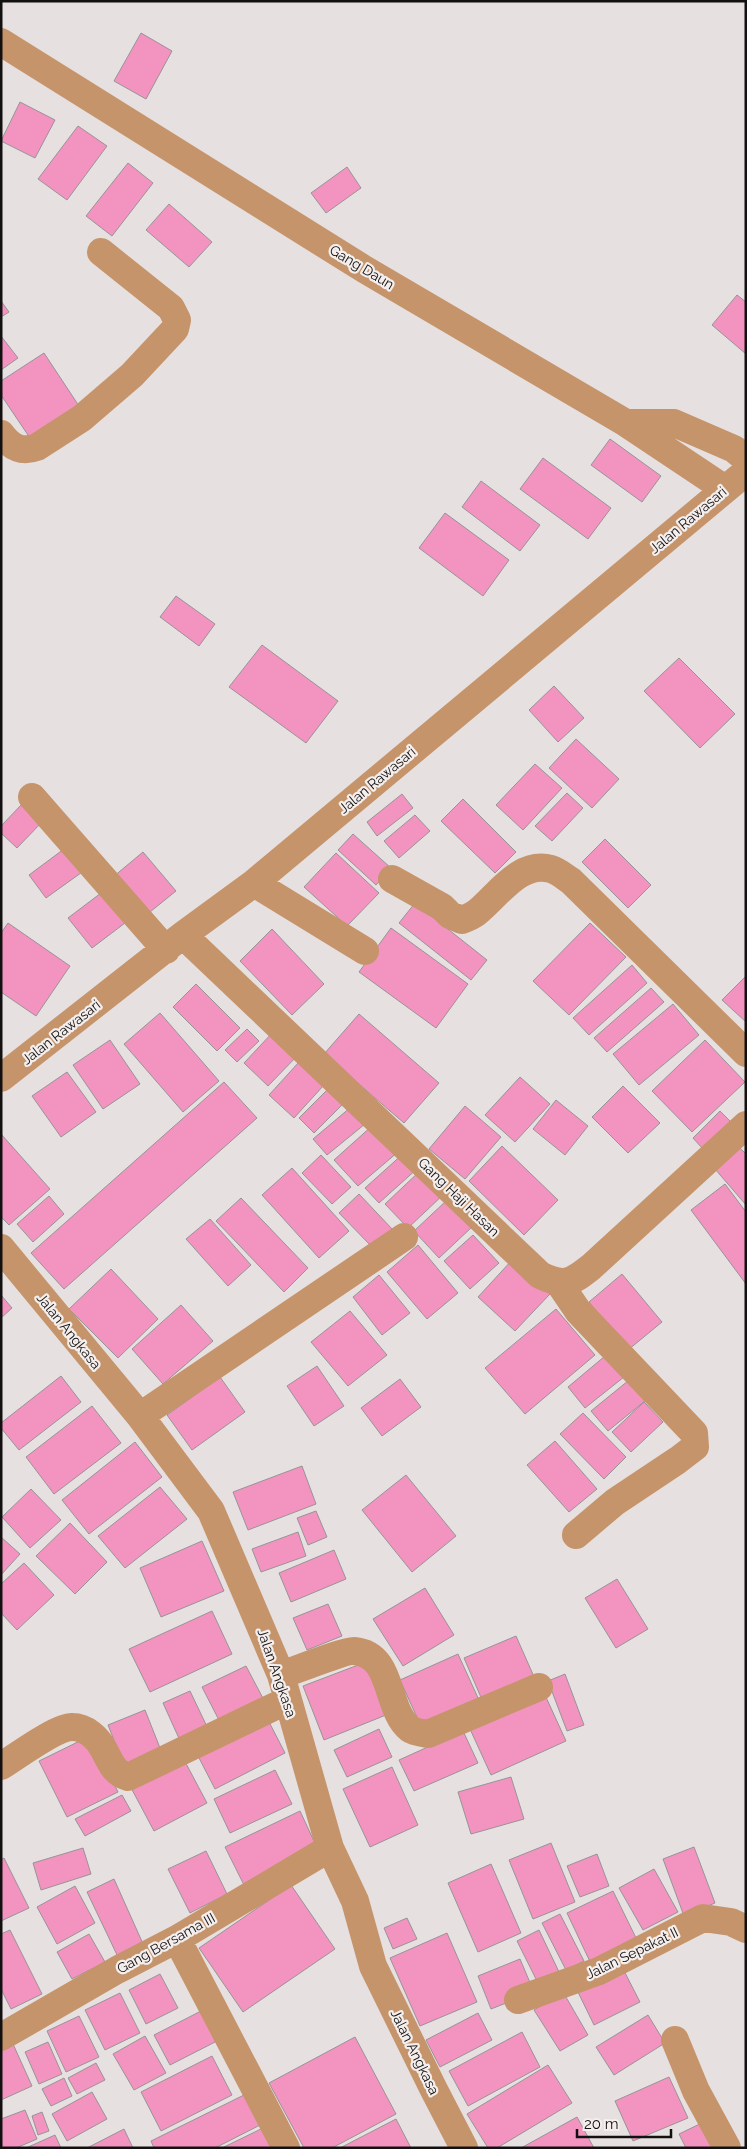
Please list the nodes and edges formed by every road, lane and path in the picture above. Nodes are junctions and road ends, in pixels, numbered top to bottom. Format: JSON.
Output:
{"nodes":[{"id":1,"x":1,"y":42,"type":"edge"},
{"id":2,"x":101,"y":252,"type":"dead end"},
{"id":3,"x":626,"y":423,"type":"junction"},
{"id":4,"x":1,"y":434,"type":"edge"},
{"id":5,"x":746,"y":459,"type":"edge"},
{"id":6,"x":746,"y":472,"type":"edge"},
{"id":7,"x":725,"y":489,"type":"junction"},
{"id":8,"x":32,"y":797,"type":"dead end"},
{"id":9,"x":392,"y":879,"type":"dead end"},
{"id":10,"x":254,"y":883,"type":"junction"},
{"id":11,"x":175,"y":943,"type":"junction"},
{"id":12,"x":365,"y":951,"type":"dead end"},
{"id":13,"x":746,"y":1053,"type":"edge"},
{"id":14,"x":1,"y":1078,"type":"edge"},
{"id":15,"x":746,"y":1125,"type":"edge"},
{"id":16,"x":404,"y":1237,"type":"dead end"},
{"id":17,"x":1,"y":1248,"type":"edge"},
{"id":18,"x":559,"y":1282,"type":"junction"},
{"id":19,"x":140,"y":1416,"type":"junction"},
{"id":20,"x":576,"y":1535,"type":"dead end"},
{"id":21,"x":539,"y":1687,"type":"dead end"},
{"id":22,"x":285,"y":1688,"type":"junction"},
{"id":23,"x":1,"y":1766,"type":"edge"},
{"id":24,"x":330,"y":1848,"type":"junction"},
{"id":25,"x":746,"y":1929,"type":"edge"},
{"id":26,"x":177,"y":1939,"type":"junction"},
{"id":27,"x":518,"y":2000,"type":"dead end"},
{"id":28,"x":1,"y":2037,"type":"edge"},
{"id":29,"x":675,"y":2040,"type":"dead end"},
{"id":30,"x":286,"y":2148,"type":"edge"},
{"id":31,"x":464,"y":2148,"type":"edge"},
{"id":32,"x":727,"y":2148,"type":"edge"}],
"edges":[{"from":1,"to":3,"type":"street","name":"Gang Daun"},
{"from":2,"to":4,"type":"street"},
{"from":3,"to":5,"type":"street"},
{"from":3,"to":7,"type":"street","name":"Gang Daun"},
{"from":6,"to":7,"type":"street","name":"Jalan Rawasari"},
{"from":7,"to":10,"type":"street","name":"Jalan Rawasari"},
{"from":8,"to":11,"type":"street","name":"Gang Haji Hasan"},
{"from":9,"to":13,"type":"street"},
{"from":10,"to":11,"type":"street","name":"Jalan Rawasari"},
{"from":10,"to":12,"type":"street"},
{"from":11,"to":14,"type":"street","name":"Jalan Rawasari"},
{"from":11,"to":18,"type":"street","name":"Gang Haji Hasan"},
{"from":15,"to":18,"type":"street"},
{"from":16,"to":19,"type":"street"},
{"from":17,"to":19,"type":"street","name":"Jalan Angkasa"},
{"from":18,"to":20,"type":"street"},
{"from":19,"to":22,"type":"street","name":"Jalan Angkasa"},
{"from":21,"to":22,"type":"street"},
{"from":22,"to":23,"type":"street"},
{"from":22,"to":24,"type":"street","name":"Jalan Angkasa"},
{"from":24,"to":26,"type":"street","name":"Gang Bersama III"},
{"from":24,"to":31,"type":"street","name":"Jalan Angkasa"},
{"from":25,"to":27,"type":"street","name":"Jalan Sepakat II"},
{"from":26,"to":28,"type":"street","name":"Gang Bersama III"},
{"from":26,"to":30,"type":"street"},
{"from":29,"to":32,"type":"street"}]}
